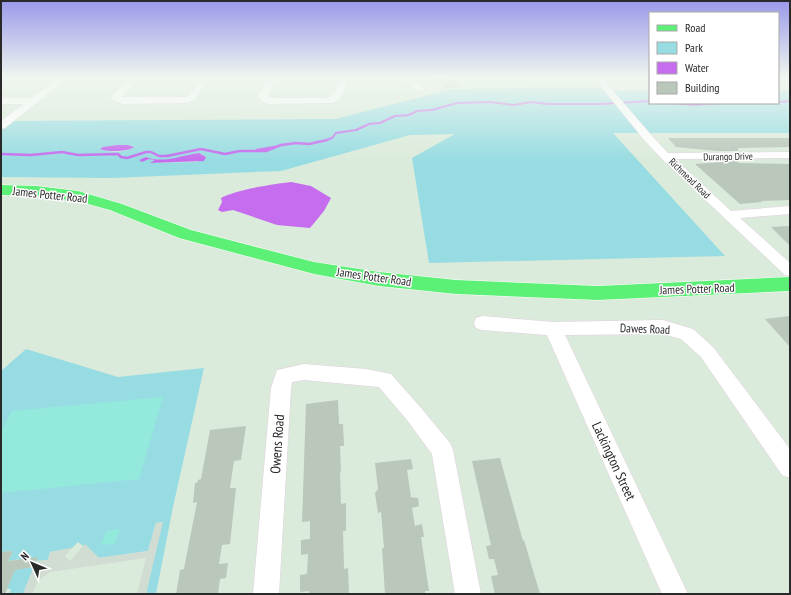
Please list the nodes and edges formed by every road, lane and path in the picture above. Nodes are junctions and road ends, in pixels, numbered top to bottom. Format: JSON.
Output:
{"nodes":[{"id":1,"x":27,"y":106,"type":"edge"},
{"id":2,"x":621,"y":106,"type":"edge"},
{"id":3,"x":1,"y":126,"type":"edge"},
{"id":4,"x":790,"y":155,"type":"edge"},
{"id":5,"x":667,"y":156,"type":"junction"},
{"id":6,"x":1,"y":190,"type":"edge"},
{"id":7,"x":790,"y":210,"type":"edge"},
{"id":8,"x":728,"y":215,"type":"junction"},
{"id":9,"x":790,"y":271,"type":"edge"},
{"id":10,"x":790,"y":277,"type":"edge"},
{"id":11,"x":758,"y":284,"type":"junction"},
{"id":12,"x":790,"y":284,"type":"edge"},
{"id":13,"x":482,"y":323,"type":"dead end"},
{"id":14,"x":553,"y":328,"type":"junction"},
{"id":15,"x":790,"y":467,"type":"edge"},
{"id":16,"x":266,"y":594,"type":"edge"},
{"id":17,"x":468,"y":594,"type":"edge"},
{"id":18,"x":675,"y":594,"type":"edge"}],
"edges":[{"from":1,"to":3,"type":"street"},
{"from":2,"to":5,"type":"street","name":"Richmead Road"},
{"from":4,"to":5,"type":"street","name":"Durango Drive"},
{"from":5,"to":8,"type":"street","name":"Richmead Road"},
{"from":6,"to":11,"type":"main road","name":"James Potter Road"},
{"from":7,"to":8,"type":"street"},
{"from":8,"to":9,"type":"street","name":"Richmead Road"},
{"from":10,"to":11,"type":"main road","name":"James Potter Road"},
{"from":11,"to":12,"type":"main road","name":"James Potter Road"},
{"from":13,"to":14,"type":"street","name":"Dawes Road"},
{"from":14,"to":15,"type":"street","name":"Dawes Road"},
{"from":14,"to":18,"type":"street","name":"Lackington Street"},
{"from":16,"to":17,"type":"street","name":"Owens Road"}]}
